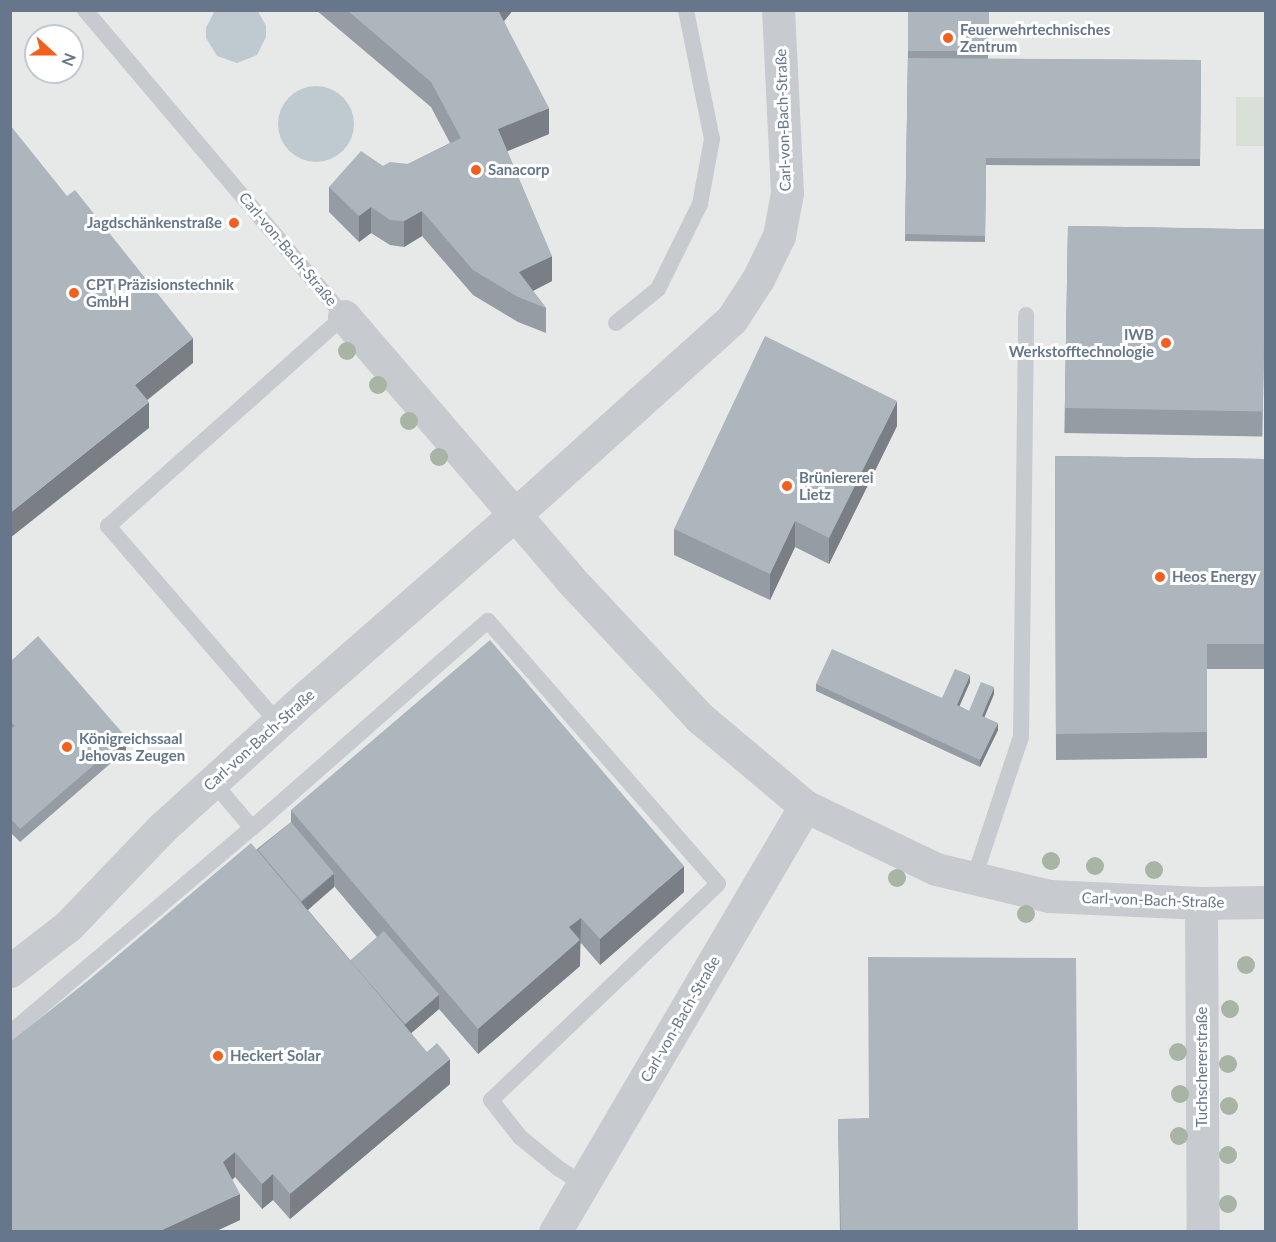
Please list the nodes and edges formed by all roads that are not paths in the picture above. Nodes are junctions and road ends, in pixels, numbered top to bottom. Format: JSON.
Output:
{"nodes":[{"id":1,"x":85,"y":10,"type":"edge"},
{"id":2,"x":687,"y":10,"type":"edge"},
{"id":3,"x":778,"y":10,"type":"edge"},
{"id":4,"x":1026,"y":315,"type":"dead end"},
{"id":5,"x":344,"y":316,"type":"junction"},
{"id":6,"x":616,"y":323,"type":"dead end"},
{"id":7,"x":514,"y":516,"type":"junction"},
{"id":8,"x":278,"y":723,"type":"junction"},
{"id":9,"x":213,"y":782,"type":"junction"},
{"id":10,"x":805,"y":806,"type":"junction"},
{"id":11,"x":252,"y":828,"type":"junction"},
{"id":12,"x":974,"y":878,"type":"junction"},
{"id":13,"x":1266,"y":902,"type":"edge"},
{"id":14,"x":1201,"y":903,"type":"junction"},
{"id":15,"x":10,"y":971,"type":"edge"},
{"id":16,"x":10,"y":1033,"type":"edge"},
{"id":17,"x":583,"y":1184,"type":"junction"},
{"id":18,"x":555,"y":1232,"type":"edge"},
{"id":19,"x":1203,"y":1232,"type":"edge"}],
"edges":[{"from":1,"to":5,"type":"lane","name":"Carl-von-Bach-Straße"},
{"from":2,"to":6,"type":"lane"},
{"from":3,"to":7,"type":"street","name":"Carl-von-Bach-Straße"},
{"from":4,"to":12,"type":"lane"},
{"from":5,"to":7,"type":"street","name":"Carl-von-Bach-Straße"},
{"from":5,"to":8,"type":"lane"},
{"from":7,"to":8,"type":"street","name":"Carl-von-Bach-Straße"},
{"from":7,"to":10,"type":"street","name":"Carl-von-Bach-Straße"},
{"from":8,"to":9,"type":"street","name":"Carl-von-Bach-Straße"},
{"from":9,"to":11,"type":"lane"},
{"from":9,"to":15,"type":"street","name":"Carl-von-Bach-Straße"},
{"from":10,"to":12,"type":"street","name":"Carl-von-Bach-Straße"},
{"from":10,"to":17,"type":"street","name":"Carl-von-Bach-Straße"},
{"from":11,"to":16,"type":"lane"},
{"from":11,"to":17,"type":"lane"},
{"from":12,"to":14,"type":"street","name":"Carl-von-Bach-Straße"},
{"from":13,"to":14,"type":"street","name":"Carl-von-Bach-Straße"},
{"from":14,"to":19,"type":"street","name":"Tuchschererstraße"},
{"from":17,"to":18,"type":"street","name":"Carl-von-Bach-Straße"}]}
